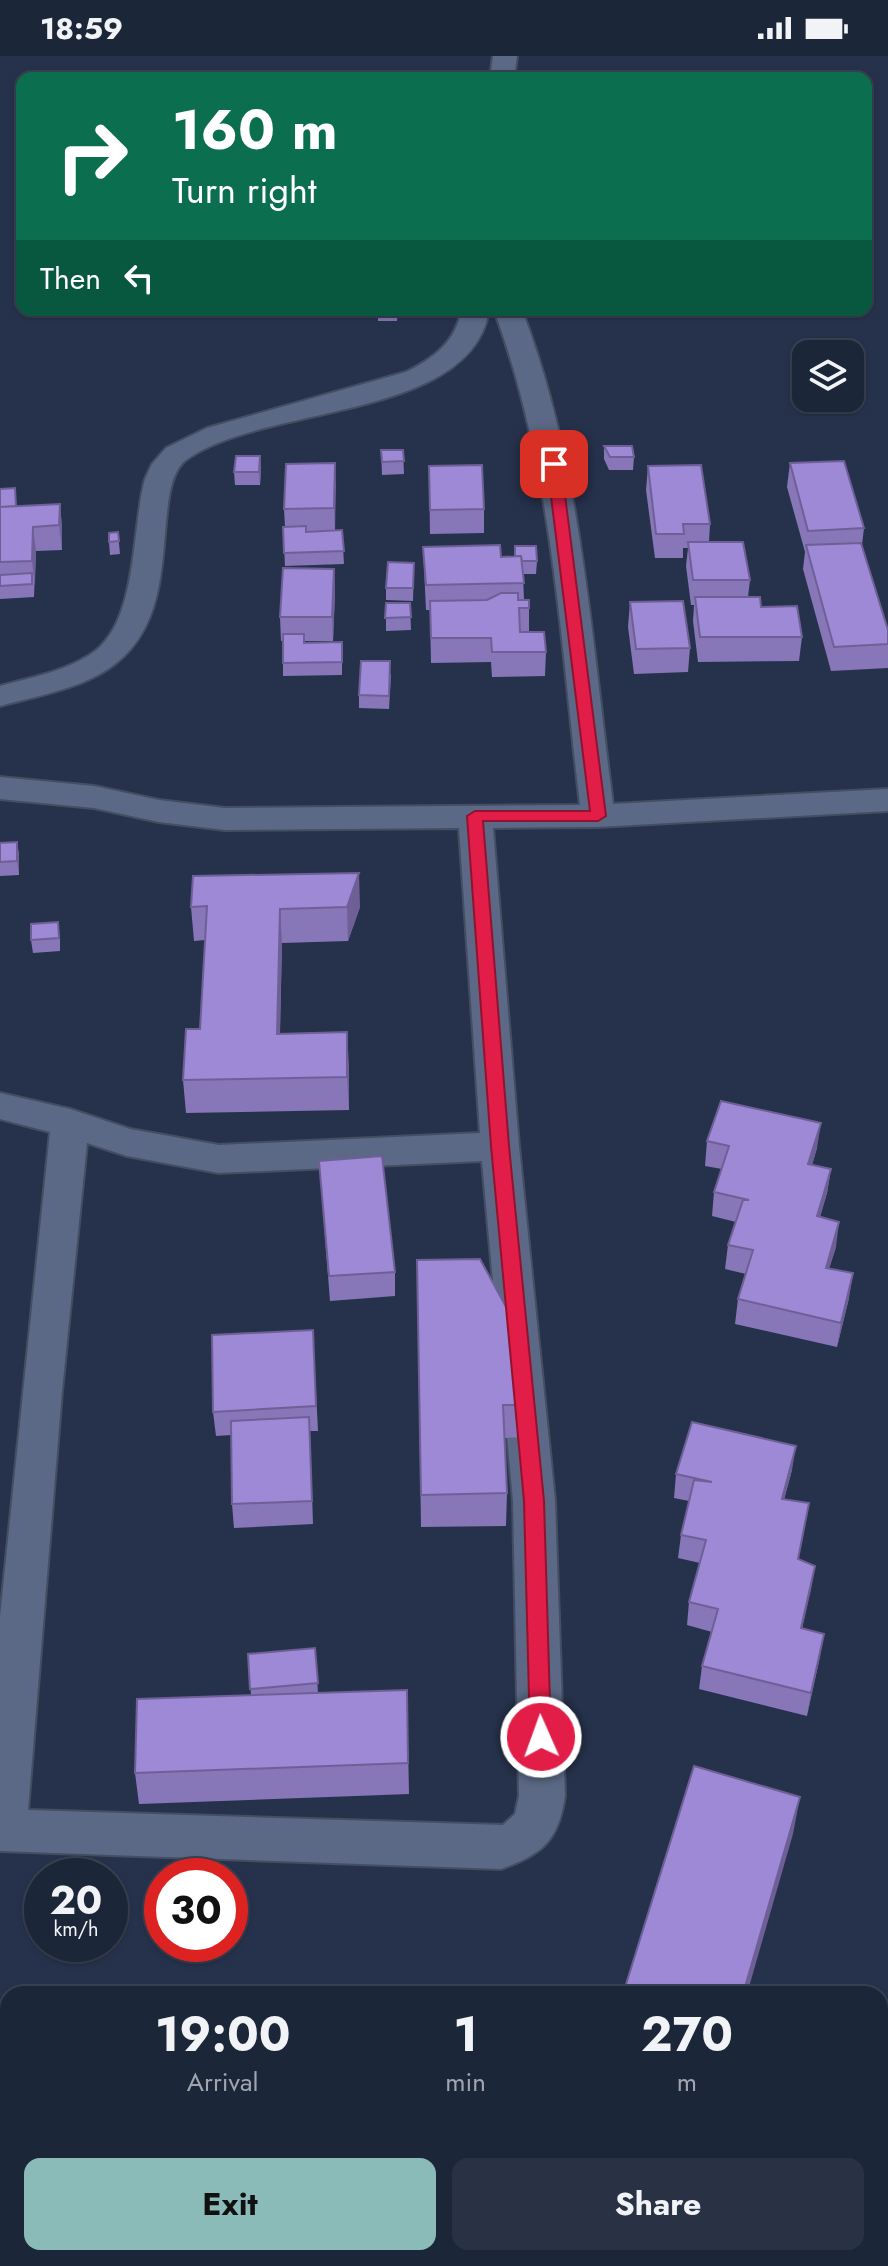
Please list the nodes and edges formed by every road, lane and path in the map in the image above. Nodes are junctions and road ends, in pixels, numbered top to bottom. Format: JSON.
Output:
{"nodes":[{"id":1,"x":473,"y":316,"type":"edge"},
{"id":2,"x":510,"y":316,"type":"edge"},
{"id":3,"x":0,"y":696,"type":"edge"},
{"id":4,"x":0,"y":788,"type":"edge"},
{"id":5,"x":888,"y":800,"type":"edge"},
{"id":6,"x":475,"y":816,"type":"junction"},
{"id":7,"x":598,"y":816,"type":"junction"},
{"id":8,"x":0,"y":1106,"type":"edge"},
{"id":9,"x":70,"y":1123,"type":"junction"},
{"id":10,"x":500,"y":1146,"type":"junction"},
{"id":11,"x":2,"y":1830,"type":"edge"}],
"edges":[{"from":1,"to":3,"type":"street"},
{"from":2,"to":7,"type":"street"},
{"from":4,"to":6,"type":"street"},
{"from":5,"to":7,"type":"street"},
{"from":6,"to":7,"type":"street"},
{"from":6,"to":10,"type":"street"},
{"from":8,"to":9,"type":"street"},
{"from":9,"to":10,"type":"street"},
{"from":9,"to":11,"type":"street"},
{"from":10,"to":11,"type":"street"}]}
